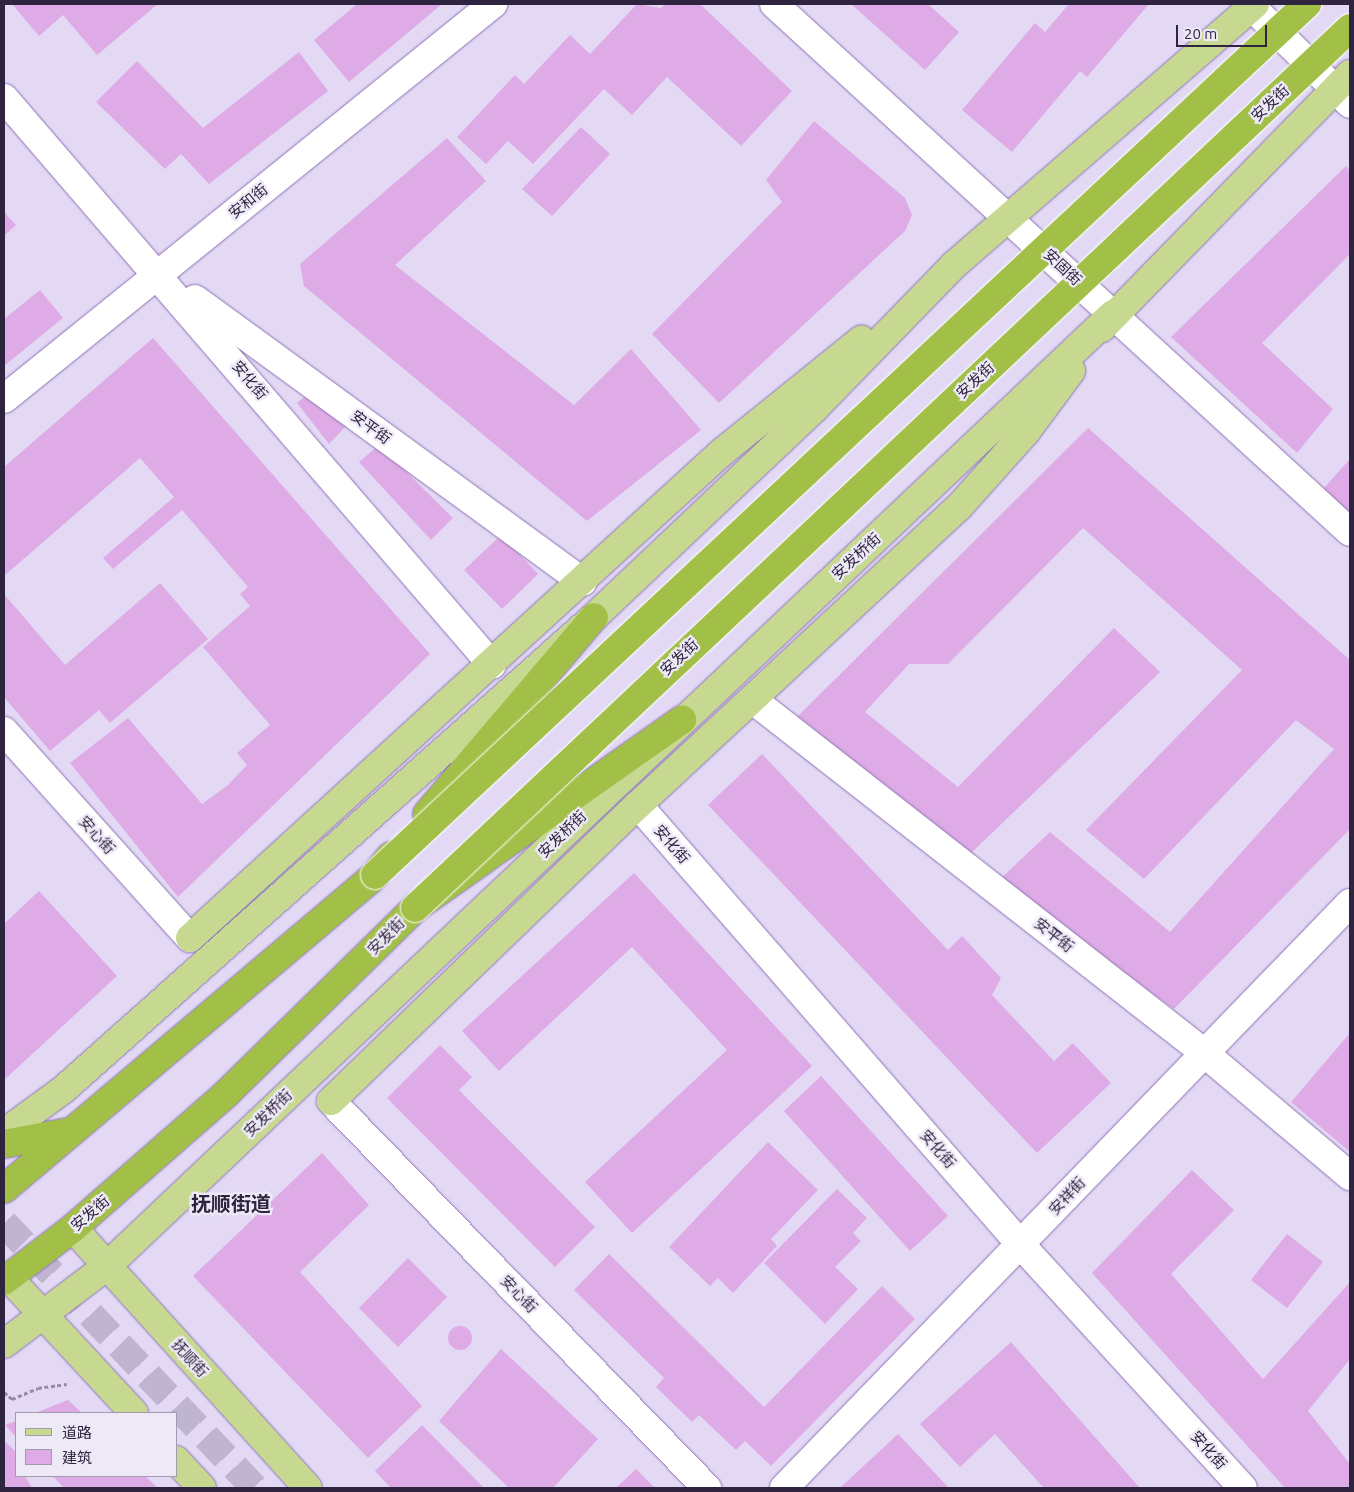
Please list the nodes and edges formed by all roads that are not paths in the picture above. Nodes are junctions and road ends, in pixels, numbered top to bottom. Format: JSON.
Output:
{"nodes":[{"id":1,"x":493,"y":4,"type":"edge"},
{"id":2,"x":774,"y":4,"type":"edge"},
{"id":3,"x":1306,"y":4,"type":"edge"},
{"id":4,"x":1252,"y":5,"type":"edge"},
{"id":5,"x":1350,"y":28,"type":"edge"},
{"id":6,"x":1345,"y":89,"type":"edge"},
{"id":7,"x":4,"y":98,"type":"edge"},
{"id":8,"x":1007,"y":215,"type":"junction"},
{"id":9,"x":954,"y":265,"type":"junction"},
{"id":10,"x":159,"y":273,"type":"junction"},
{"id":11,"x":1113,"y":314,"type":"junction"},
{"id":12,"x":4,"y":399,"type":"edge"},
{"id":13,"x":1350,"y":532,"type":"edge"},
{"id":14,"x":583,"y":582,"type":"junction"},
{"id":15,"x":594,"y":617,"type":"junction"},
{"id":16,"x":492,"y":665,"type":"junction"},
{"id":17,"x":753,"y":700,"type":"junction"},
{"id":18,"x":682,"y":720,"type":"junction"},
{"id":19,"x":4,"y":731,"type":"edge"},
{"id":20,"x":638,"y":805,"type":"junction"},
{"id":21,"x":375,"y":875,"type":"junction"},
{"id":22,"x":1350,"y":903,"type":"edge"},
{"id":23,"x":415,"y":908,"type":"junction"},
{"id":24,"x":190,"y":938,"type":"joint"},
{"id":25,"x":1202,"y":1051,"type":"junction"},
{"id":26,"x":331,"y":1101,"type":"joint"},
{"id":27,"x":83,"y":1126,"type":"junction"},
{"id":28,"x":4,"y":1134,"type":"edge"},
{"id":29,"x":4,"y":1144,"type":"edge"},
{"id":30,"x":1350,"y":1176,"type":"edge"},
{"id":31,"x":4,"y":1190,"type":"edge"},
{"id":32,"x":72,"y":1228,"type":"junction"},
{"id":33,"x":1021,"y":1245,"type":"junction"},
{"id":34,"x":107,"y":1266,"type":"junction"},
{"id":35,"x":6,"y":1279,"type":"edge"},
{"id":36,"x":44,"y":1315,"type":"junction"},
{"id":37,"x":4,"y":1344,"type":"edge"},
{"id":38,"x":133,"y":1412,"type":"edge"},
{"id":39,"x":178,"y":1462,"type":"edge"},
{"id":40,"x":202,"y":1488,"type":"edge"},
{"id":41,"x":308,"y":1488,"type":"edge"},
{"id":42,"x":707,"y":1488,"type":"edge"},
{"id":43,"x":784,"y":1488,"type":"edge"},
{"id":44,"x":1243,"y":1488,"type":"edge"}],
"edges":[{"from":1,"to":10,"type":"street","name":"安和街"},
{"from":2,"to":8,"type":"street","name":"安固街"},
{"from":3,"to":21,"type":"highway","bridge":true},
{"from":4,"to":6,"type":"street"},
{"from":4,"to":8,"type":"main road"},
{"from":5,"to":23,"type":"highway","name":"安发街","bridge":true},
{"from":6,"to":11,"type":"main road"},
{"from":7,"to":10,"type":"street","name":"安化街"},
{"from":8,"to":9,"type":"main road"},
{"from":8,"to":11,"type":"street","name":"安固街"},
{"from":9,"to":14,"type":"main road"},
{"from":9,"to":15,"type":"main road"},
{"from":10,"to":12,"type":"street","name":"安和街"},
{"from":10,"to":14,"type":"street","name":"安平街"},
{"from":10,"to":16,"type":"street","name":"安化街"},
{"from":11,"to":13,"type":"street","name":"安固街"},
{"from":11,"to":17,"type":"main road"},
{"from":11,"to":18,"type":"main road","name":"安发桥街"},
{"from":14,"to":16,"type":"main road"},
{"from":15,"to":21,"type":"highway"},
{"from":15,"to":28,"type":"main road"},
{"from":16,"to":24,"type":"main road"},
{"from":17,"to":20,"type":"main road"},
{"from":17,"to":25,"type":"street","name":"安平街"},
{"from":18,"to":23,"type":"highway"},
{"from":18,"to":34,"type":"main road","name":"安发桥街"},
{"from":19,"to":24,"type":"street","name":"安心街"},
{"from":20,"to":26,"type":"main road"},
{"from":20,"to":33,"type":"street","name":"安化街"},
{"from":21,"to":27,"type":"highway"},
{"from":22,"to":25,"type":"street","name":"安祥街"},
{"from":23,"to":32,"type":"highway","name":"安发街"},
{"from":25,"to":30,"type":"street","name":"安平街"},
{"from":25,"to":33,"type":"street","name":"安祥街"},
{"from":26,"to":42,"type":"street","name":"安心街"},
{"from":27,"to":29,"type":"highway"},
{"from":27,"to":31,"type":"highway"},
{"from":32,"to":34,"type":"main road","name":"抚顺街"},
{"from":32,"to":35,"type":"highway","name":"安发街"},
{"from":33,"to":43,"type":"street","name":"安祥街"},
{"from":33,"to":44,"type":"street","name":"安化街"},
{"from":34,"to":36,"type":"main road","name":"安发桥街"},
{"from":34,"to":41,"type":"main road","name":"抚顺街"},
{"from":35,"to":36,"type":"main road"},
{"from":36,"to":37,"type":"main road","name":"安发桥街"},
{"from":36,"to":38,"type":"main road"},
{"from":39,"to":40,"type":"main road"}]}
